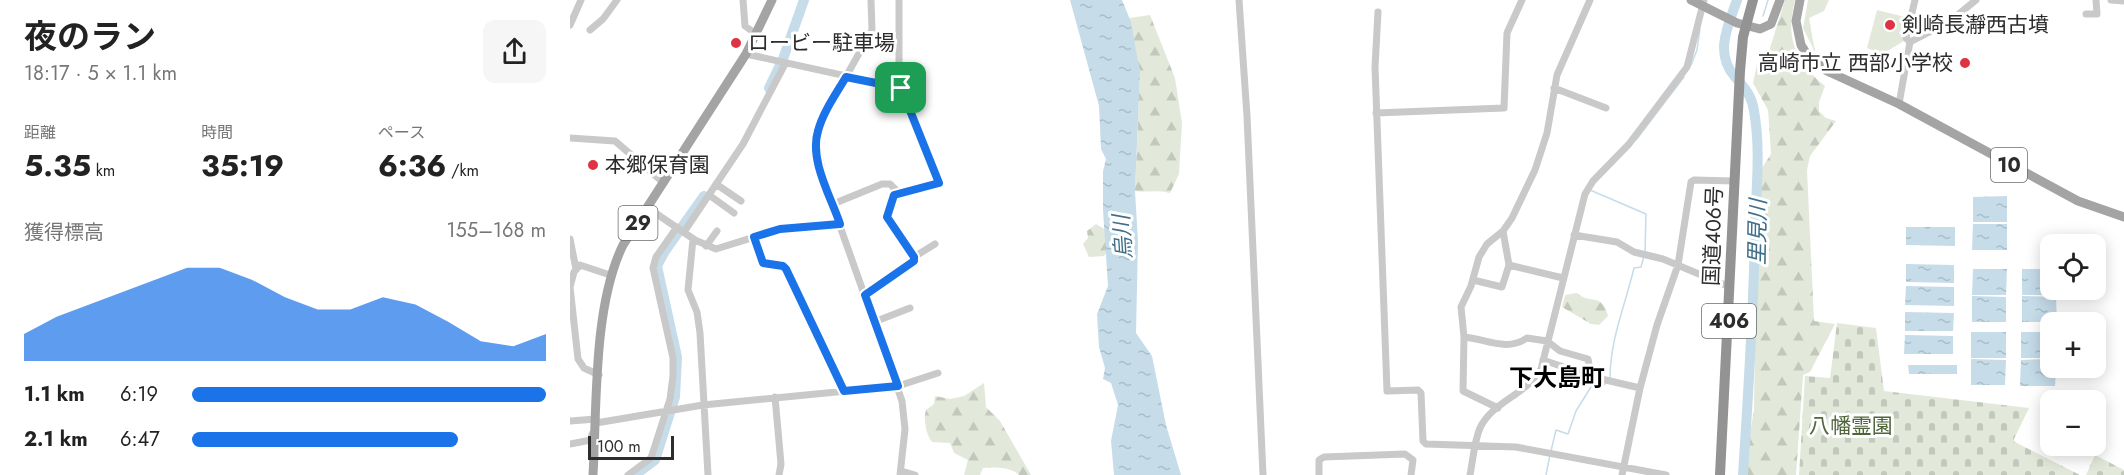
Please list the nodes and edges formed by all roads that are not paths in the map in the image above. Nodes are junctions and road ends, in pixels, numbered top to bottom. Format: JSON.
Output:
{"nodes":[{"id":1,"x":582,"y":0,"type":"edge"},
{"id":2,"x":617,"y":0,"type":"edge"},
{"id":3,"x":743,"y":0,"type":"edge"},
{"id":4,"x":772,"y":0,"type":"edge"},
{"id":5,"x":871,"y":0,"type":"edge"},
{"id":6,"x":898,"y":0,"type":"edge"},
{"id":7,"x":1239,"y":0,"type":"edge"},
{"id":8,"x":1522,"y":0,"type":"edge"},
{"id":9,"x":1590,"y":0,"type":"edge"},
{"id":10,"x":1691,"y":0,"type":"edge"},
{"id":11,"x":1753,"y":0,"type":"edge"},
{"id":12,"x":1780,"y":0,"type":"edge"},
{"id":13,"x":1800,"y":0,"type":"edge"},
{"id":14,"x":1915,"y":0,"type":"edge"},
{"id":15,"x":1976,"y":0,"type":"edge"},
{"id":16,"x":2096,"y":0,"type":"edge"},
{"id":17,"x":2111,"y":0,"type":"edge"},
{"id":18,"x":2124,"y":1,"type":"edge"},
{"id":19,"x":1703,"y":3,"type":"edge"},
{"id":20,"x":1378,"y":12,"type":"dead end"},
{"id":21,"x":2086,"y":14,"type":"dead end"},
{"id":22,"x":1740,"y":24,"type":"junction"},
{"id":23,"x":570,"y":25,"type":"edge"},
{"id":24,"x":590,"y":30,"type":"dead end"},
{"id":25,"x":756,"y":34,"type":"junction"},
{"id":26,"x":1910,"y":42,"type":"junction"},
{"id":27,"x":746,"y":54,"type":"junction"},
{"id":28,"x":782,"y":63,"type":"junction"},
{"id":29,"x":846,"y":77,"type":"junction"},
{"id":30,"x":899,"y":87,"type":"junction"},
{"id":31,"x":1554,"y":88,"type":"junction"},
{"id":32,"x":1899,"y":104,"type":"junction"},
{"id":33,"x":1606,"y":108,"type":"dead end"},
{"id":34,"x":1376,"y":113,"type":"junction"},
{"id":35,"x":570,"y":138,"type":"edge"},
{"id":36,"x":1734,"y":181,"type":"junction"},
{"id":37,"x":664,"y":183,"type":"junction"},
{"id":38,"x":716,"y":184,"type":"junction"},
{"id":39,"x":899,"y":193,"type":"junction"},
{"id":40,"x":709,"y":195,"type":"junction"},
{"id":41,"x":741,"y":201,"type":"dead end"},
{"id":42,"x":833,"y":204,"type":"junction"},
{"id":43,"x":648,"y":208,"type":"junction"},
{"id":44,"x":734,"y":213,"type":"dead end"},
{"id":45,"x":2124,"y":217,"type":"edge"},
{"id":46,"x":840,"y":224,"type":"junction"},
{"id":47,"x":680,"y":229,"type":"junction"},
{"id":48,"x":717,"y":231,"type":"dead end"},
{"id":49,"x":1503,"y":231,"type":"junction"},
{"id":50,"x":1574,"y":235,"type":"junction"},
{"id":51,"x":754,"y":237,"type":"junction"},
{"id":52,"x":570,"y":239,"type":"edge"},
{"id":53,"x":693,"y":239,"type":"junction"},
{"id":54,"x":935,"y":244,"type":"dead end"},
{"id":55,"x":706,"y":246,"type":"junction"},
{"id":56,"x":914,"y":257,"type":"junction"},
{"id":57,"x":1509,"y":265,"type":"junction"},
{"id":58,"x":1678,"y":265,"type":"junction"},
{"id":59,"x":576,"y":269,"type":"junction"},
{"id":60,"x":610,"y":275,"type":"junction"},
{"id":61,"x":1563,"y":278,"type":"junction"},
{"id":62,"x":1473,"y":280,"type":"junction"},
{"id":63,"x":570,"y":287,"type":"edge"},
{"id":64,"x":1730,"y":287,"type":"junction"},
{"id":65,"x":865,"y":295,"type":"junction"},
{"id":66,"x":910,"y":308,"type":"dead end"},
{"id":67,"x":874,"y":322,"type":"junction"},
{"id":68,"x":1464,"y":337,"type":"junction"},
{"id":69,"x":1547,"y":341,"type":"junction"},
{"id":70,"x":1543,"y":360,"type":"junction"},
{"id":71,"x":938,"y":373,"type":"dead end"},
{"id":72,"x":599,"y":375,"type":"junction"},
{"id":73,"x":1595,"y":377,"type":"junction"},
{"id":74,"x":898,"y":386,"type":"junction"},
{"id":75,"x":1640,"y":388,"type":"junction"},
{"id":76,"x":844,"y":391,"type":"junction"},
{"id":77,"x":775,"y":397,"type":"junction"},
{"id":78,"x":703,"y":405,"type":"junction"},
{"id":79,"x":1498,"y":408,"type":"junction"},
{"id":80,"x":666,"y":410,"type":"junction"},
{"id":81,"x":595,"y":420,"type":"junction"},
{"id":82,"x":570,"y":421,"type":"edge"},
{"id":83,"x":570,"y":444,"type":"edge"},
{"id":84,"x":1477,"y":445,"type":"junction"},
{"id":85,"x":1624,"y":467,"type":"junction"},
{"id":86,"x":900,"y":473,"type":"edge"},
{"id":87,"x":593,"y":475,"type":"edge"},
{"id":88,"x":628,"y":475,"type":"edge"},
{"id":89,"x":708,"y":475,"type":"edge"},
{"id":90,"x":779,"y":475,"type":"edge"},
{"id":91,"x":915,"y":475,"type":"edge"},
{"id":92,"x":1263,"y":475,"type":"edge"},
{"id":93,"x":1319,"y":475,"type":"edge"},
{"id":94,"x":1411,"y":475,"type":"edge"},
{"id":95,"x":1470,"y":475,"type":"edge"},
{"id":96,"x":1622,"y":475,"type":"edge"},
{"id":97,"x":1666,"y":475,"type":"edge"},
{"id":98,"x":1720,"y":475,"type":"edge"}],
"edges":[{"from":1,"to":23,"type":"street"},
{"from":2,"to":24,"type":"street"},
{"from":3,"to":25,"type":"street"},
{"from":4,"to":25,"type":"main road","number":"29"},
{"from":5,"to":29,"type":"street"},
{"from":6,"to":30,"type":"street"},
{"from":7,"to":92,"type":"street"},
{"from":8,"to":34,"type":"street"},
{"from":9,"to":31,"type":"street"},
{"from":10,"to":19,"type":"main road"},
{"from":11,"to":22,"type":"highway","name":"国道406号","number":"406"},
{"from":12,"to":22,"type":"main road"},
{"from":13,"to":32,"type":"main road","number":"10"},
{"from":14,"to":26,"type":"street"},
{"from":15,"to":26,"type":"street"},
{"from":16,"to":21,"type":"street"},
{"from":17,"to":18,"type":"street"},
{"from":19,"to":22,"type":"main road"},
{"from":19,"to":50,"type":"street"},
{"from":20,"to":34,"type":"street"},
{"from":22,"to":36,"type":"highway","name":"国道406号","number":"406"},
{"from":25,"to":27,"type":"main road","number":"29"},
{"from":26,"to":32,"type":"street"},
{"from":27,"to":28,"type":"street"},
{"from":27,"to":37,"type":"main road","number":"29"},
{"from":28,"to":29,"type":"street"},
{"from":28,"to":38,"type":"street"},
{"from":29,"to":30,"type":"street"},
{"from":29,"to":42,"type":"street"},
{"from":30,"to":39,"type":"street"},
{"from":31,"to":33,"type":"street"},
{"from":31,"to":49,"type":"street"},
{"from":32,"to":45,"type":"main road","number":"10"},
{"from":34,"to":84,"type":"street"},
{"from":35,"to":37,"type":"street"},
{"from":36,"to":58,"type":"street"},
{"from":36,"to":64,"type":"highway","name":"国道406号","number":"406"},
{"from":37,"to":43,"type":"main road","number":"29"},
{"from":38,"to":40,"type":"street"},
{"from":38,"to":41,"type":"street"},
{"from":39,"to":42,"type":"street"},
{"from":39,"to":56,"type":"street"},
{"from":40,"to":44,"type":"street"},
{"from":40,"to":47,"type":"street"},
{"from":42,"to":46,"type":"street"},
{"from":43,"to":47,"type":"street"},
{"from":43,"to":60,"type":"main road","number":"29"},
{"from":46,"to":51,"type":"street"},
{"from":46,"to":65,"type":"street"},
{"from":47,"to":53,"type":"street"},
{"from":47,"to":80,"type":"street"},
{"from":48,"to":55,"type":"street"},
{"from":49,"to":57,"type":"street"},
{"from":49,"to":62,"type":"street"},
{"from":50,"to":58,"type":"street"},
{"from":50,"to":61,"type":"street"},
{"from":51,"to":55,"type":"street"},
{"from":51,"to":76,"type":"street"},
{"from":52,"to":59,"type":"street"},
{"from":53,"to":55,"type":"street"},
{"from":53,"to":78,"type":"street"},
{"from":54,"to":56,"type":"street"},
{"from":56,"to":65,"type":"street"},
{"from":57,"to":61,"type":"street"},
{"from":57,"to":62,"type":"street"},
{"from":58,"to":64,"type":"street"},
{"from":58,"to":75,"type":"street"},
{"from":59,"to":60,"type":"street"},
{"from":59,"to":63,"type":"street"},
{"from":60,"to":72,"type":"main road","number":"29"},
{"from":61,"to":69,"type":"street"},
{"from":62,"to":68,"type":"street"},
{"from":63,"to":72,"type":"street"},
{"from":64,"to":98,"type":"highway","name":"国道406号","number":"406"},
{"from":65,"to":67,"type":"street"},
{"from":66,"to":67,"type":"street"},
{"from":67,"to":74,"type":"street"},
{"from":68,"to":69,"type":"street"},
{"from":68,"to":79,"type":"street"},
{"from":69,"to":70,"type":"street"},
{"from":69,"to":73,"type":"street"},
{"from":70,"to":73,"type":"street"},
{"from":70,"to":79,"type":"street"},
{"from":71,"to":74,"type":"street"},
{"from":72,"to":81,"type":"main road","number":"29"},
{"from":73,"to":75,"type":"street"},
{"from":74,"to":76,"type":"street"},
{"from":74,"to":86,"type":"street"},
{"from":75,"to":85,"type":"street"},
{"from":76,"to":77,"type":"street"},
{"from":77,"to":78,"type":"street"},
{"from":77,"to":90,"type":"street"},
{"from":78,"to":80,"type":"street"},
{"from":78,"to":89,"type":"street"},
{"from":79,"to":84,"type":"street"},
{"from":80,"to":81,"type":"street"},
{"from":80,"to":88,"type":"street"},
{"from":81,"to":82,"type":"street"},
{"from":81,"to":83,"type":"street"},
{"from":81,"to":87,"type":"main road","number":"29"},
{"from":84,"to":85,"type":"street"},
{"from":84,"to":95,"type":"street"},
{"from":85,"to":96,"type":"street"},
{"from":85,"to":97,"type":"street"},
{"from":86,"to":91,"type":"street"},
{"from":93,"to":94,"type":"street"}]}
